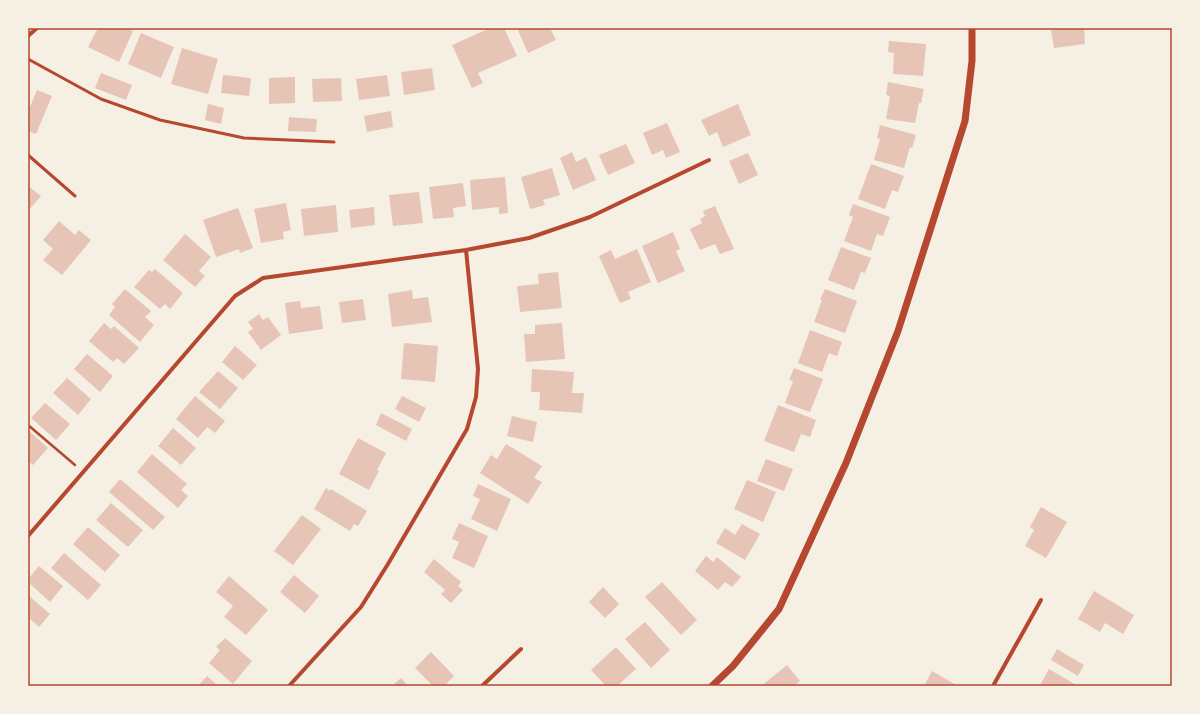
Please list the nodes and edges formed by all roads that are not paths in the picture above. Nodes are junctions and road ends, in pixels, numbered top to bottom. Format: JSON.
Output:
{"nodes":[{"id":1,"x":37,"y":28,"type":"edge"},
{"id":2,"x":972,"y":28,"type":"edge"},
{"id":3,"x":28,"y":36,"type":"edge"},
{"id":4,"x":28,"y":59,"type":"edge"},
{"id":5,"x":334,"y":142,"type":"dead end"},
{"id":6,"x":28,"y":155,"type":"edge"},
{"id":7,"x":709,"y":160,"type":"dead end"},
{"id":8,"x":75,"y":196,"type":"dead end"},
{"id":9,"x":466,"y":250,"type":"junction"},
{"id":10,"x":28,"y":536,"type":"edge"},
{"id":11,"x":1041,"y":600,"type":"dead end"},
{"id":12,"x":521,"y":649,"type":"dead end"},
{"id":13,"x":290,"y":686,"type":"edge"},
{"id":14,"x":482,"y":686,"type":"edge"},
{"id":15,"x":712,"y":686,"type":"edge"},
{"id":16,"x":992,"y":686,"type":"edge"}],
"edges":[{"from":1,"to":3,"type":"street"},
{"from":2,"to":15,"type":"street"},
{"from":4,"to":5,"type":"lane"},
{"from":6,"to":8,"type":"lane"},
{"from":7,"to":9,"type":"street"},
{"from":9,"to":10,"type":"street"},
{"from":9,"to":13,"type":"street"},
{"from":11,"to":16,"type":"street"},
{"from":12,"to":14,"type":"street"}]}
